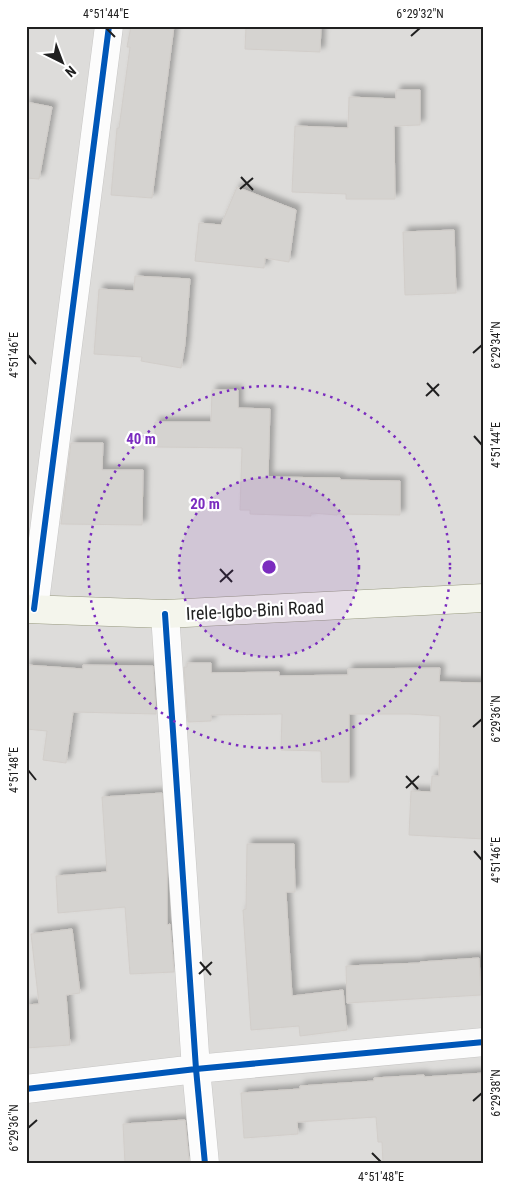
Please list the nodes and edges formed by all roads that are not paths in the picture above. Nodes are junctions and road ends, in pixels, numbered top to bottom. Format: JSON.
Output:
{"nodes":[{"id":1,"x":109,"y":26,"type":"edge"},
{"id":2,"x":484,"y":598,"type":"edge"},
{"id":3,"x":30,"y":609,"type":"edge"},
{"id":4,"x":165,"y":614,"type":"junction"},
{"id":5,"x":484,"y":1042,"type":"edge"},
{"id":6,"x":196,"y":1069,"type":"junction"},
{"id":7,"x":26,"y":1089,"type":"edge"},
{"id":8,"x":204,"y":1164,"type":"edge"}],
"edges":[{"from":1,"to":3,"type":"street"},
{"from":2,"to":4,"type":"street","name":"Irele-Igbo-Bini Road"},
{"from":3,"to":4,"type":"street","name":"Irele-Igbo-Bini Road"},
{"from":4,"to":6,"type":"street"},
{"from":5,"to":6,"type":"street"},
{"from":6,"to":7,"type":"street"},
{"from":6,"to":8,"type":"street"}]}
